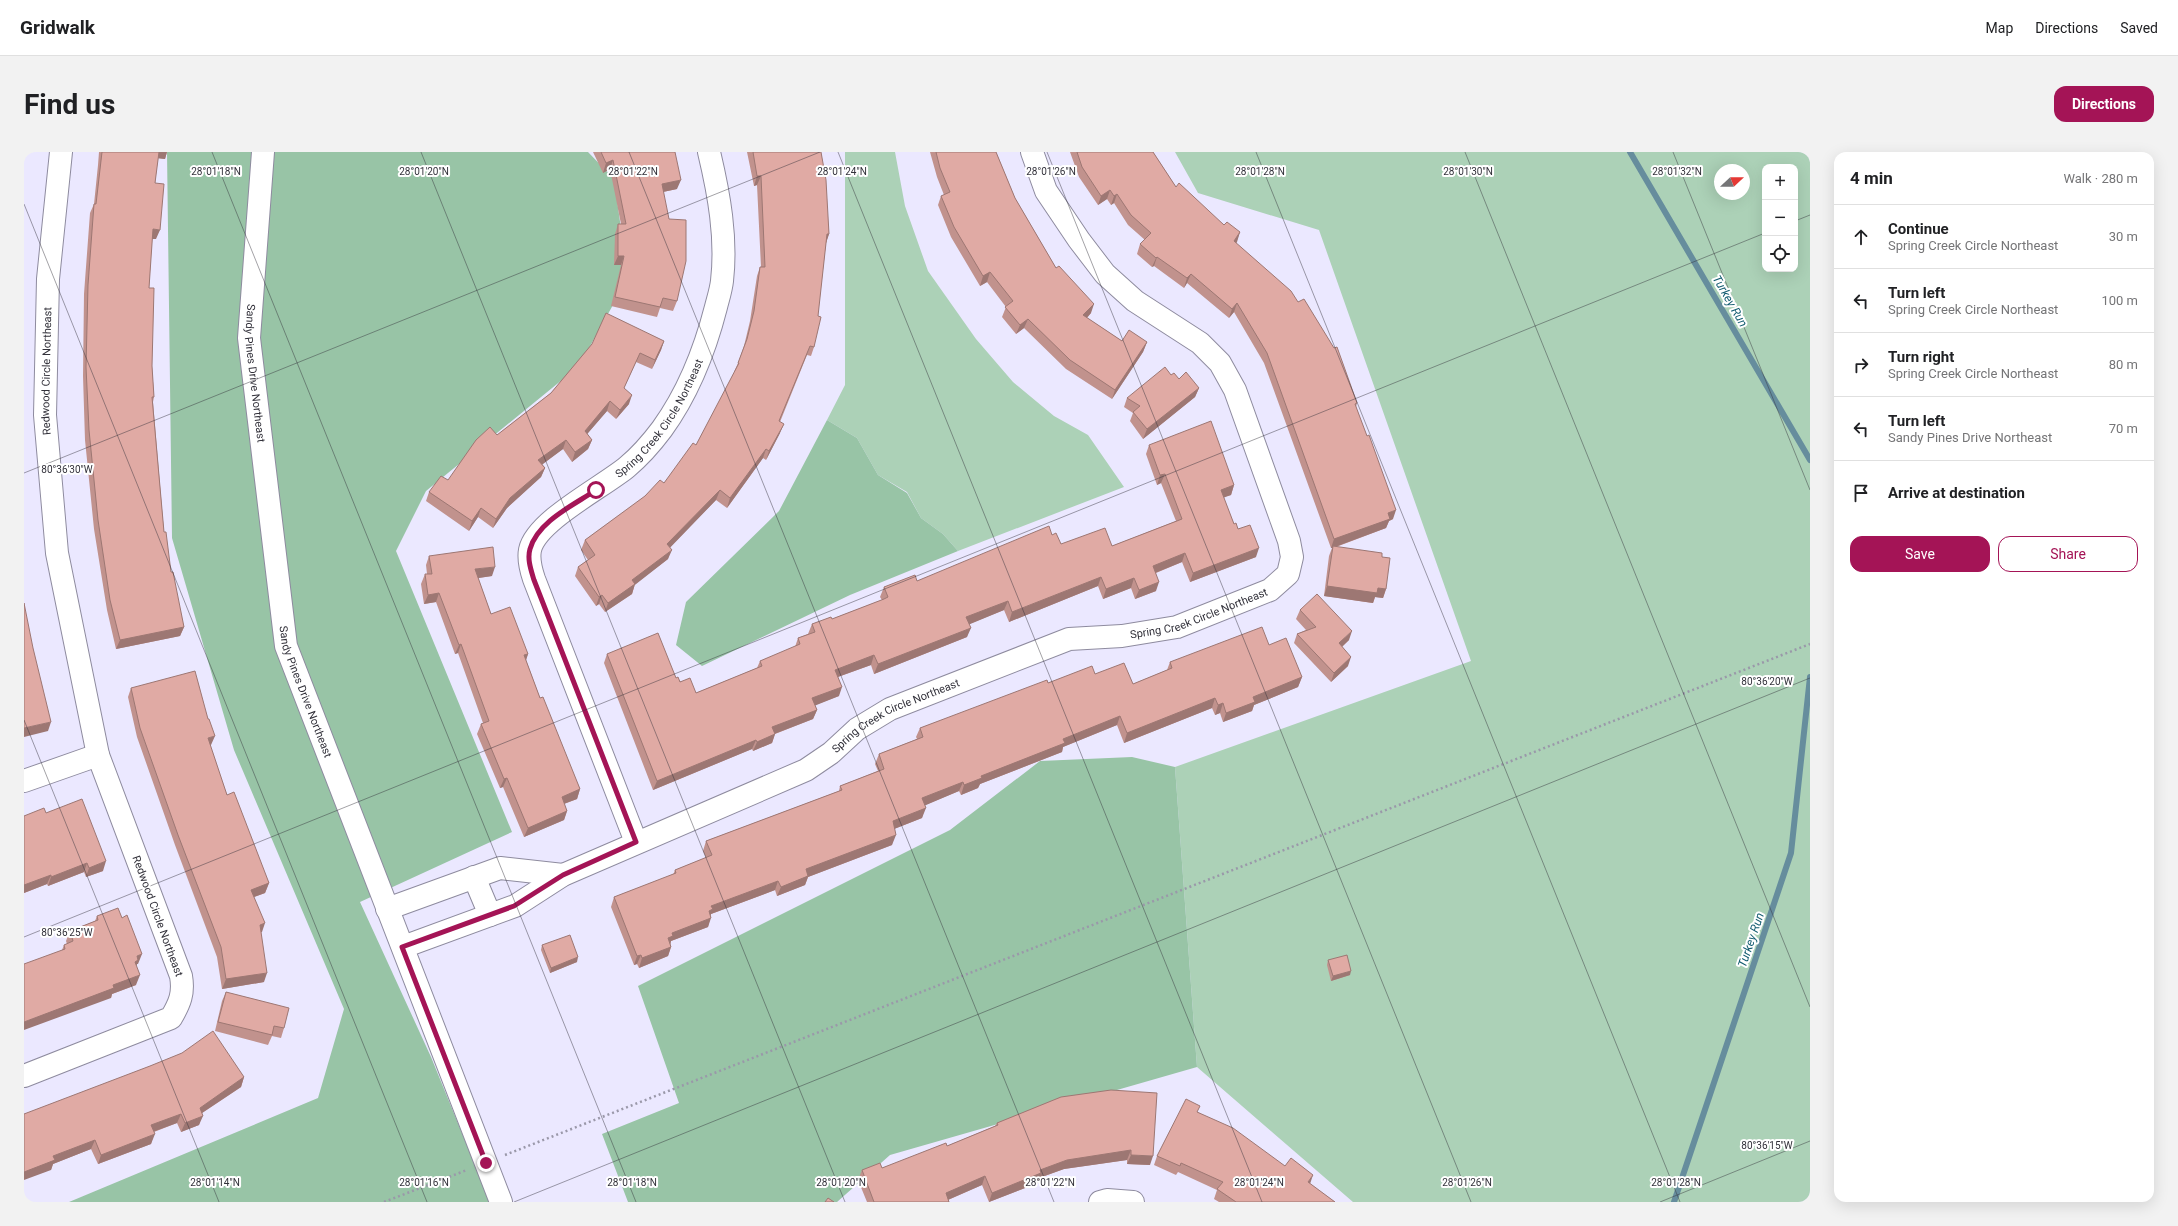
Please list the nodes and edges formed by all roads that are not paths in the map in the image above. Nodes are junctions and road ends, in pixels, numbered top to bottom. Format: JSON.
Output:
{"nodes":[{"id":1,"x":61,"y":152,"type":"edge"},
{"id":2,"x":263,"y":152,"type":"edge"},
{"id":3,"x":709,"y":152,"type":"edge"},
{"id":4,"x":1032,"y":152,"type":"edge"},
{"id":5,"x":98,"y":755,"type":"junction"},
{"id":6,"x":24,"y":781,"type":"edge"},
{"id":7,"x":636,"y":842,"type":"junction"},
{"id":8,"x":563,"y":875,"type":"junction"},
{"id":9,"x":474,"y":877,"type":"junction"},
{"id":10,"x":388,"y":909,"type":"junction"},
{"id":11,"x":490,"y":915,"type":"junction"},
{"id":12,"x":402,"y":947,"type":"junction"},
{"id":13,"x":24,"y":1076,"type":"edge"},
{"id":14,"x":501,"y":1202,"type":"edge"},
{"id":15,"x":1100,"y":1202,"type":"edge"},
{"id":16,"x":1134,"y":1202,"type":"edge"}],
"edges":[{"from":1,"to":5,"type":"street","name":"Redwood Circle Northeast"},
{"from":2,"to":10,"type":"street","name":"Sandy Pines Drive Northeast"},
{"from":3,"to":7,"type":"street","name":"Spring Creek Circle Northeast"},
{"from":4,"to":7,"type":"street","name":"Spring Creek Circle Northeast"},
{"from":5,"to":6,"type":"street"},
{"from":5,"to":13,"type":"street","name":"Redwood Circle Northeast"},
{"from":7,"to":8,"type":"street","name":"Spring Creek Circle Northeast"},
{"from":8,"to":9,"type":"street"},
{"from":8,"to":11,"type":"street","name":"Spring Creek Circle Northeast"},
{"from":9,"to":10,"type":"street"},
{"from":9,"to":11,"type":"street"},
{"from":10,"to":12,"type":"street","name":"Sandy Pines Drive Northeast"},
{"from":11,"to":12,"type":"street","name":"Spring Creek Circle Northeast"},
{"from":12,"to":14,"type":"street","name":"Sandy Pines Drive Northeast"},
{"from":15,"to":16,"type":"street"}]}
